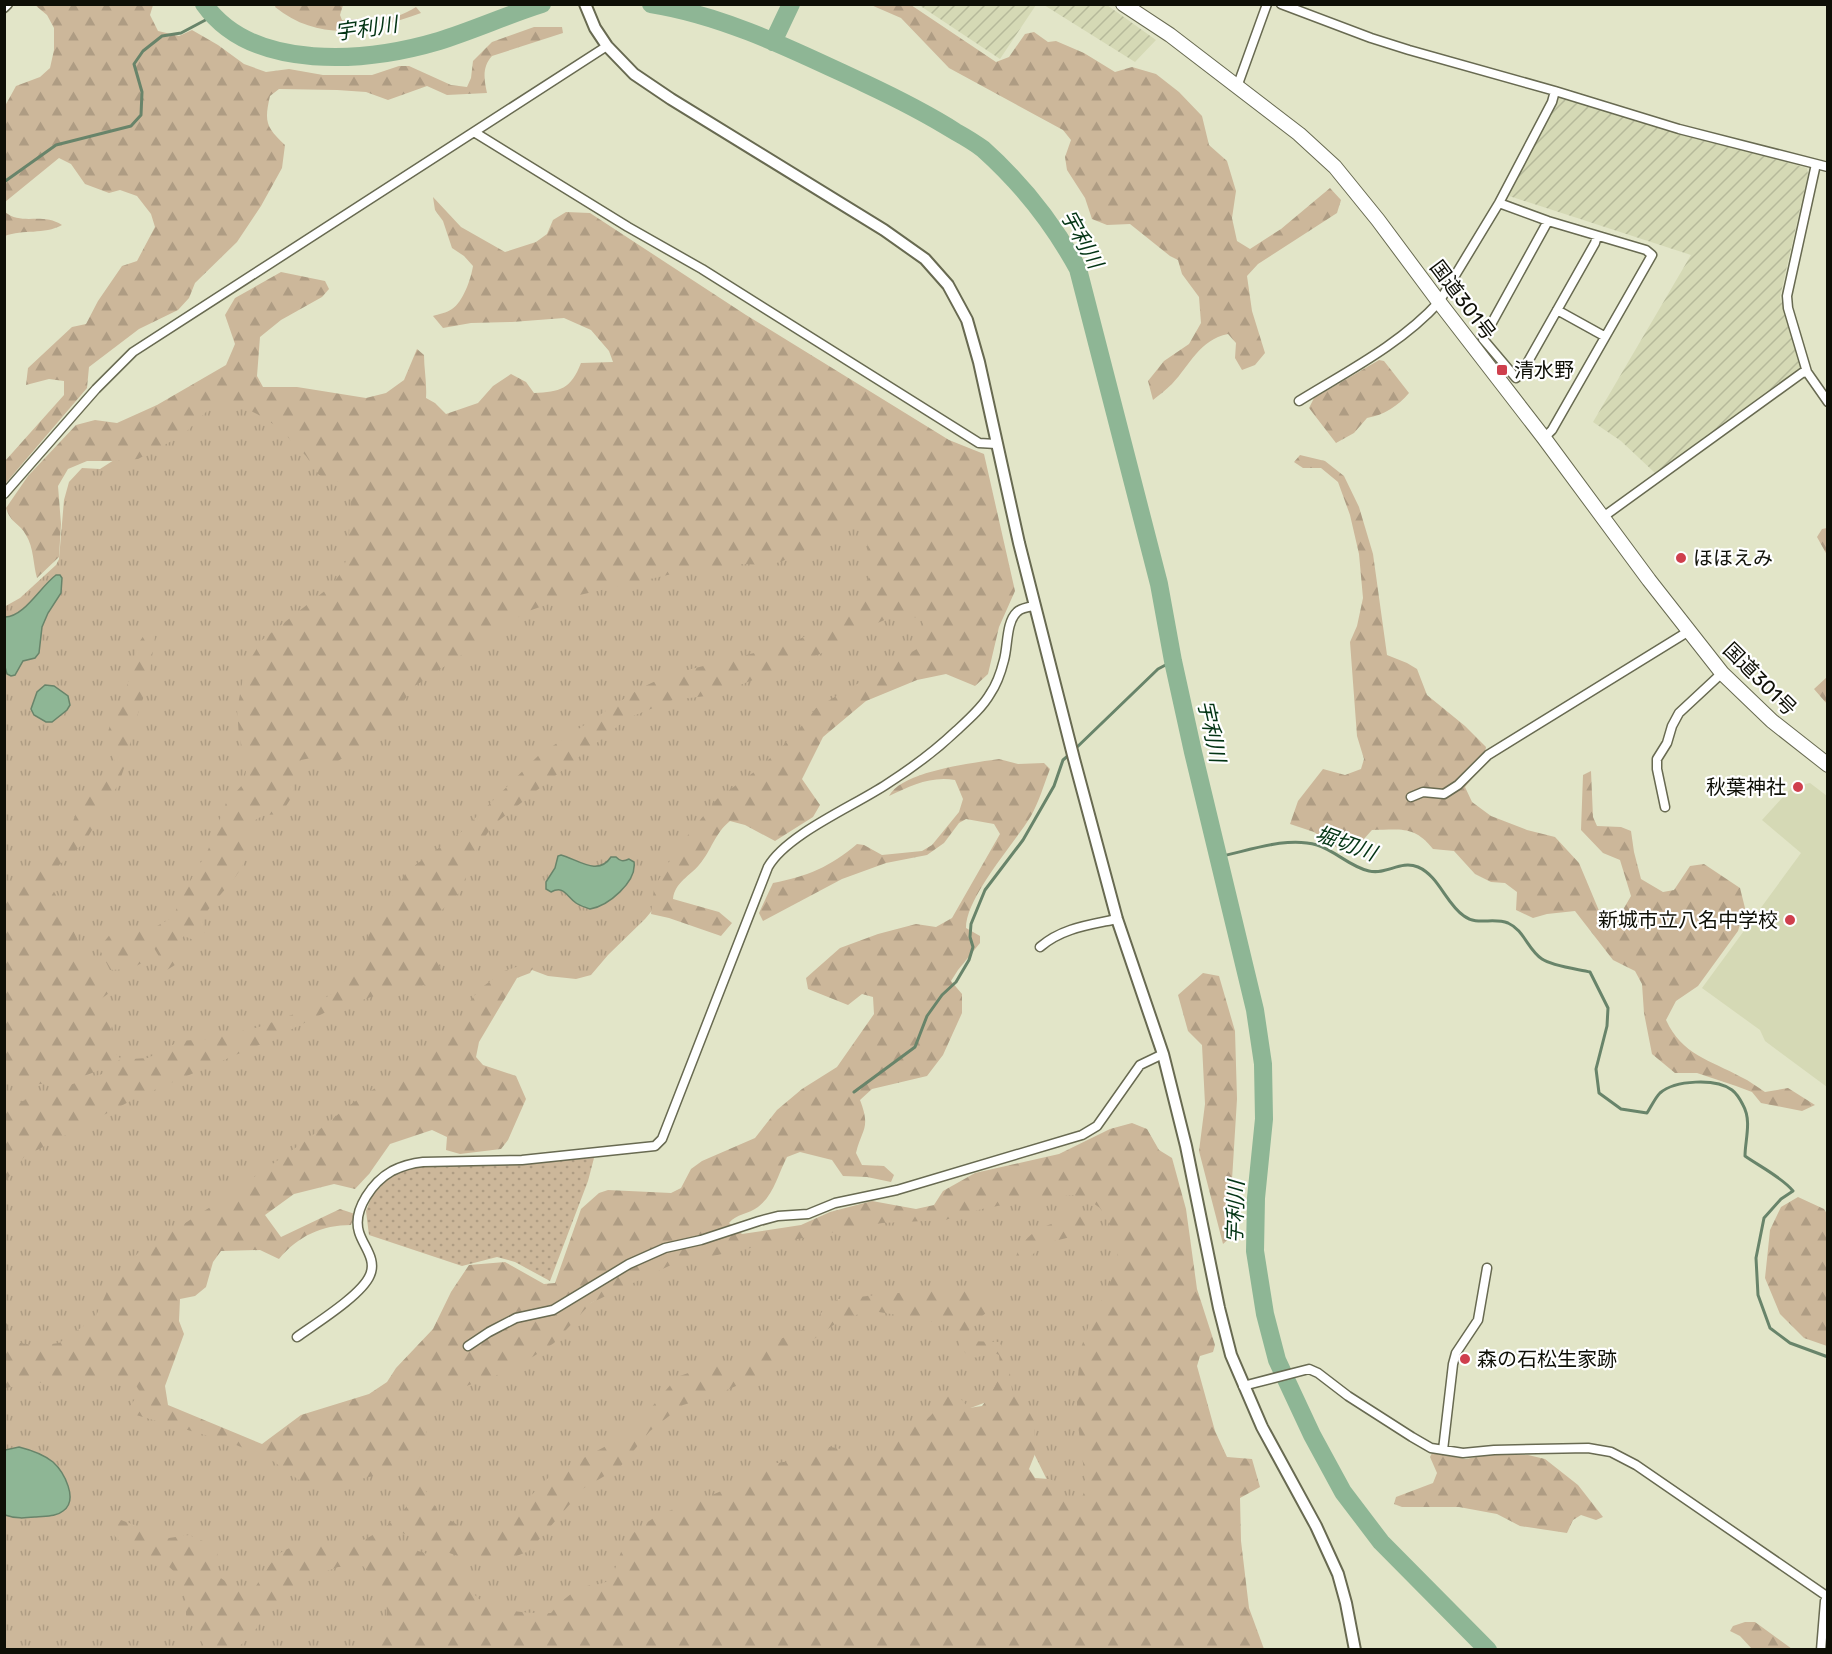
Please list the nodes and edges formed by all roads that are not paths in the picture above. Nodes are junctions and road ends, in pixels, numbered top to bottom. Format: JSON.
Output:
{"nodes":[{"id":1,"x":8,"y":4,"type":"edge"},
{"id":2,"x":585,"y":4,"type":"edge"},
{"id":3,"x":1123,"y":4,"type":"edge"},
{"id":4,"x":1268,"y":4,"type":"edge"},
{"id":5,"x":1281,"y":4,"type":"edge"},
{"id":6,"x":4,"y":8,"type":"edge"},
{"id":7,"x":607,"y":46,"type":"junction"},
{"id":8,"x":1237,"y":87,"type":"junction"},
{"id":9,"x":1555,"y":91,"type":"junction"},
{"id":10,"x":474,"y":132,"type":"junction"},
{"id":11,"x":1816,"y":164,"type":"junction"},
{"id":12,"x":1827,"y":167,"type":"edge"},
{"id":13,"x":1498,"y":203,"type":"junction"},
{"id":14,"x":1548,"y":221,"type":"junction"},
{"id":15,"x":1597,"y":236,"type":"junction"},
{"id":16,"x":1439,"y":302,"type":"junction"},
{"id":17,"x":1557,"y":310,"type":"junction"},
{"id":18,"x":1604,"y":336,"type":"junction"},
{"id":19,"x":1807,"y":372,"type":"junction"},
{"id":20,"x":1299,"y":401,"type":"dead end"},
{"id":21,"x":1827,"y":402,"type":"edge"},
{"id":22,"x":1544,"y":438,"type":"junction"},
{"id":23,"x":996,"y":444,"type":"junction"},
{"id":24,"x":4,"y":494,"type":"edge"},
{"id":25,"x":1602,"y":517,"type":"junction"},
{"id":26,"x":1034,"y":606,"type":"junction"},
{"id":27,"x":1689,"y":631,"type":"junction"},
{"id":28,"x":1722,"y":673,"type":"junction"},
{"id":29,"x":1827,"y":765,"type":"edge"},
{"id":30,"x":1411,"y":796,"type":"dead end"},
{"id":31,"x":1665,"y":807,"type":"dead end"},
{"id":32,"x":1117,"y":919,"type":"junction"},
{"id":33,"x":1040,"y":947,"type":"dead end"},
{"id":34,"x":1163,"y":1054,"type":"junction"},
{"id":35,"x":1487,"y":1268,"type":"dead end"},
{"id":36,"x":297,"y":1337,"type":"dead end"},
{"id":37,"x":468,"y":1346,"type":"dead end"},
{"id":38,"x":1243,"y":1386,"type":"junction"},
{"id":39,"x":1443,"y":1450,"type":"junction"},
{"id":40,"x":1827,"y":1597,"type":"edge"},
{"id":41,"x":1354,"y":1650,"type":"edge"},
{"id":42,"x":1821,"y":1650,"type":"edge"}],
"edges":[{"from":1,"to":6,"type":"street"},
{"from":2,"to":7,"type":"street"},
{"from":3,"to":8,"type":"highway","name":"国道301号"},
{"from":4,"to":8,"type":"street"},
{"from":5,"to":9,"type":"street"},
{"from":7,"to":10,"type":"street"},
{"from":7,"to":23,"type":"street"},
{"from":8,"to":16,"type":"highway","name":"国道301号"},
{"from":9,"to":11,"type":"street"},
{"from":9,"to":13,"type":"street"},
{"from":10,"to":23,"type":"street"},
{"from":10,"to":24,"type":"street"},
{"from":11,"to":12,"type":"street"},
{"from":11,"to":19,"type":"street"},
{"from":13,"to":14,"type":"street"},
{"from":13,"to":16,"type":"street"},
{"from":14,"to":15,"type":"street"},
{"from":14,"to":17,"type":"street"},
{"from":15,"to":17,"type":"street"},
{"from":15,"to":18,"type":"street"},
{"from":16,"to":20,"type":"street"},
{"from":16,"to":22,"type":"highway","name":"国道301号"},
{"from":17,"to":18,"type":"street"},
{"from":18,"to":22,"type":"street"},
{"from":19,"to":21,"type":"street"},
{"from":19,"to":25,"type":"street"},
{"from":22,"to":25,"type":"highway","name":"国道301号"},
{"from":23,"to":26,"type":"street"},
{"from":25,"to":27,"type":"highway","name":"国道301号"},
{"from":26,"to":32,"type":"street"},
{"from":26,"to":36,"type":"street"},
{"from":27,"to":28,"type":"highway","name":"国道301号"},
{"from":27,"to":30,"type":"street"},
{"from":28,"to":29,"type":"highway","name":"国道301号"},
{"from":28,"to":31,"type":"street"},
{"from":32,"to":33,"type":"street"},
{"from":32,"to":34,"type":"street"},
{"from":34,"to":37,"type":"street"},
{"from":34,"to":38,"type":"street"},
{"from":35,"to":39,"type":"street"},
{"from":38,"to":39,"type":"street"},
{"from":38,"to":41,"type":"street"},
{"from":39,"to":40,"type":"street"},
{"from":40,"to":42,"type":"street"}]}
